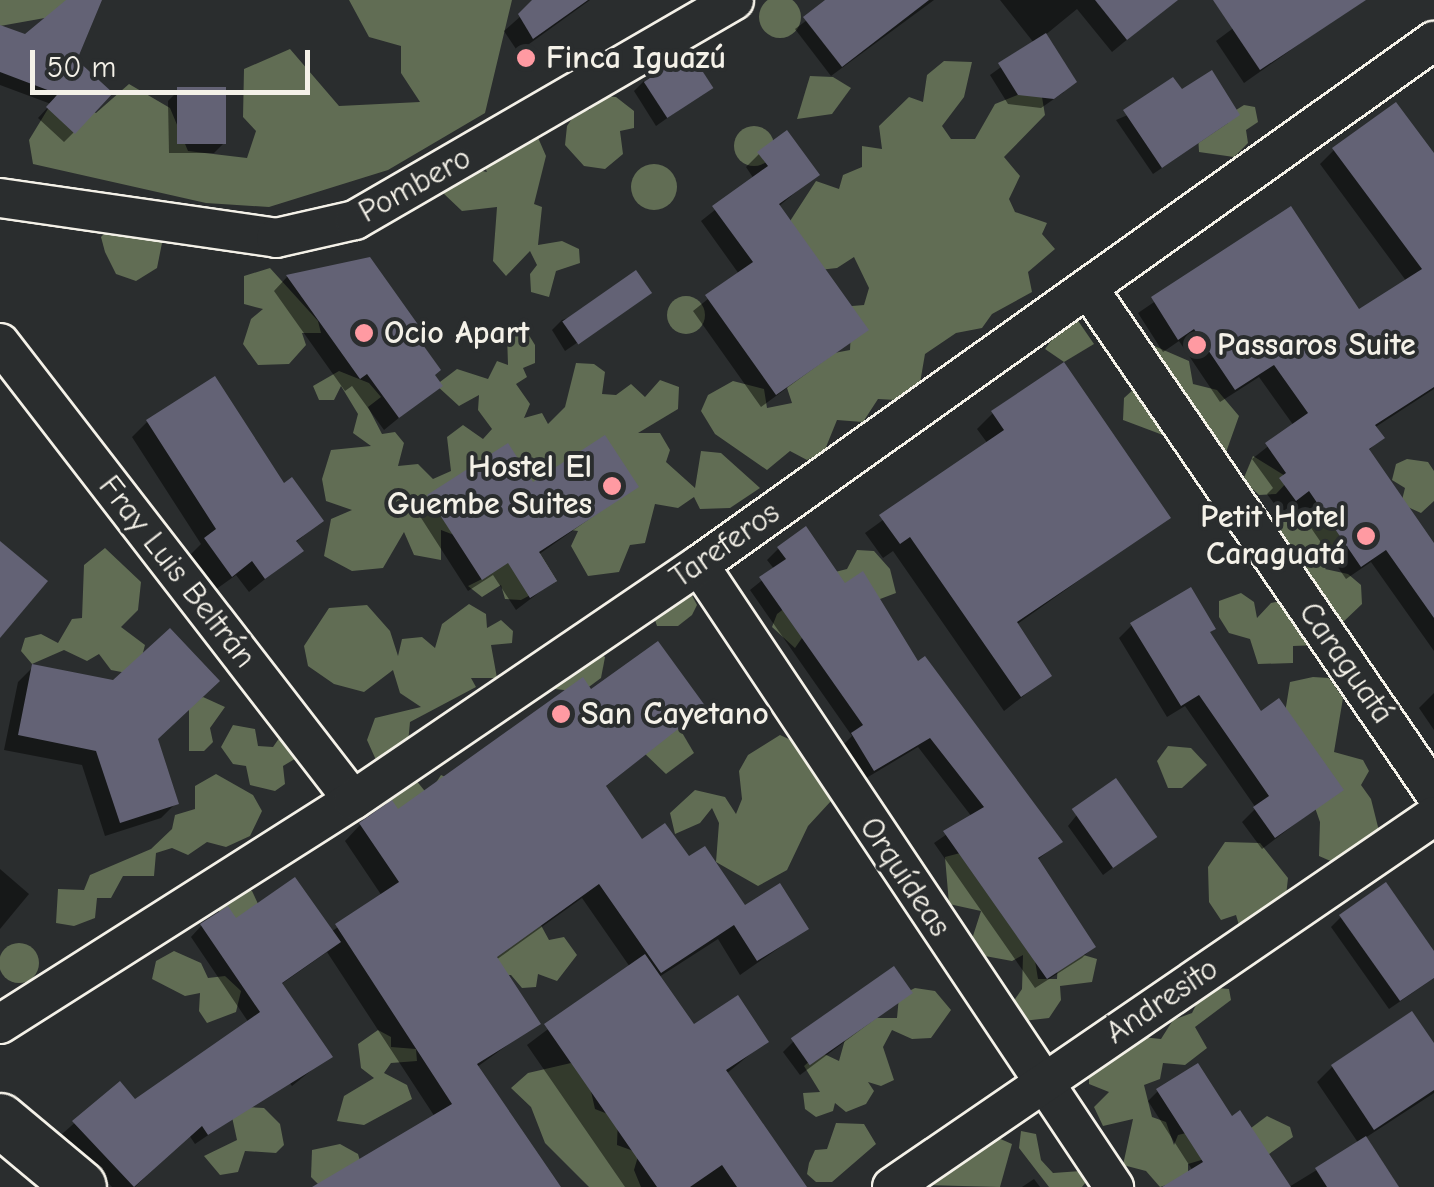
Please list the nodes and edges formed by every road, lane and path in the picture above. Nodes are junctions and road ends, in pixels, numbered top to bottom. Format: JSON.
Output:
{"nodes":[{"id":1,"x":734,"y":0,"type":"edge"},
{"id":2,"x":1434,"y":41,"type":"edge"},
{"id":3,"x":0,"y":198,"type":"edge"},
{"id":4,"x":1088,"y":288,"type":"junction"},
{"id":5,"x":0,"y":344,"type":"edge"},
{"id":6,"x":699,"y":565,"type":"junction"},
{"id":7,"x":1434,"y":792,"type":"edge"},
{"id":8,"x":353,"y":800,"type":"junction"},
{"id":9,"x":1434,"y":816,"type":"edge"},
{"id":10,"x":0,"y":1024,"type":"edge"},
{"id":11,"x":1042,"y":1082,"type":"junction"},
{"id":12,"x":0,"y":1120,"type":"edge"},
{"id":13,"x":80,"y":1187,"type":"edge"},
{"id":14,"x":892,"y":1187,"type":"edge"},
{"id":15,"x":1114,"y":1187,"type":"edge"}],
"edges":[{"from":1,"to":3,"type":"street","name":"Pombero"},
{"from":2,"to":4,"type":"street","name":"Tareferos"},
{"from":4,"to":6,"type":"street","name":"Tareferos"},
{"from":4,"to":7,"type":"street","name":"Caraguatá"},
{"from":5,"to":8,"type":"street","name":"Fray Luis Beltrán"},
{"from":6,"to":8,"type":"street","name":"Tareferos"},
{"from":6,"to":11,"type":"street","name":"Orquídeas"},
{"from":8,"to":10,"type":"street","name":"Tareferos"},
{"from":9,"to":11,"type":"street","name":"Andresito"},
{"from":11,"to":14,"type":"street","name":"Andresito"},
{"from":11,"to":15,"type":"street","name":"Orquídeas"},
{"from":12,"to":13,"type":"main road"}]}
